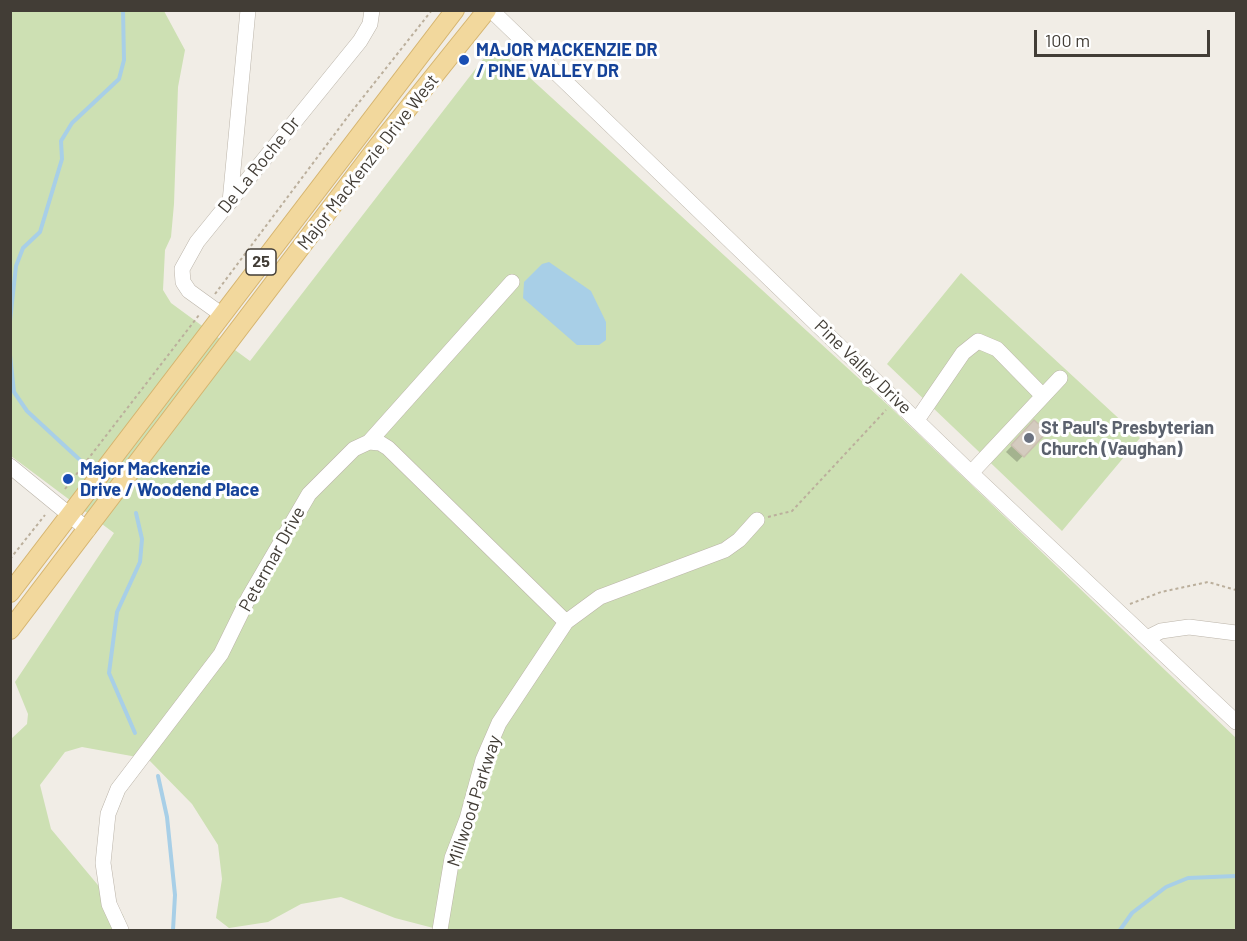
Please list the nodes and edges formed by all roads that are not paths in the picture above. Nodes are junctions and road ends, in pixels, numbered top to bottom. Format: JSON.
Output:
{"nodes":[{"id":1,"x":248,"y":10,"type":"edge"},
{"id":2,"x":372,"y":10,"type":"edge"},
{"id":3,"x":455,"y":10,"type":"edge"},
{"id":4,"x":489,"y":10,"type":"edge"},
{"id":5,"x":230,"y":202,"type":"junction"},
{"id":6,"x":512,"y":282,"type":"dead end"},
{"id":7,"x":214,"y":309,"type":"junction"},
{"id":8,"x":1060,"y":378,"type":"dead end"},
{"id":9,"x":1043,"y":396,"type":"junction"},
{"id":10,"x":917,"y":420,"type":"junction"},
{"id":11,"x":369,"y":442,"type":"junction"},
{"id":12,"x":10,"y":466,"type":"edge"},
{"id":13,"x":971,"y":473,"type":"junction"},
{"id":14,"x":71,"y":516,"type":"junction"},
{"id":15,"x":757,"y":520,"type":"road end"},
{"id":16,"x":88,"y":530,"type":"junction"},
{"id":17,"x":10,"y":593,"type":"edge"},
{"id":18,"x":566,"y":622,"type":"junction"},
{"id":19,"x":10,"y":630,"type":"edge"},
{"id":20,"x":1236,"y":633,"type":"edge"},
{"id":21,"x":1147,"y":638,"type":"junction"},
{"id":22,"x":1236,"y":722,"type":"edge"},
{"id":23,"x":121,"y":930,"type":"edge"},
{"id":24,"x":440,"y":930,"type":"edge"}],
"edges":[{"from":1,"to":5,"type":"street"},
{"from":2,"to":5,"type":"street","name":"De La Roche Dr"},
{"from":3,"to":7,"type":"main road","name":"Major MacKenzie Drive West","number":"25"},
{"from":4,"to":10,"type":"street","name":"Pine Valley Drive"},
{"from":4,"to":16,"type":"main road","name":"Major MacKenzie Drive West","number":"25"},
{"from":5,"to":7,"type":"street","name":"De La Roche Dr"},
{"from":6,"to":11,"type":"street","name":"Petermar Drive"},
{"from":7,"to":14,"type":"main road","name":"Major MacKenzie Drive West","number":"25"},
{"from":8,"to":9,"type":"street"},
{"from":9,"to":10,"type":"street"},
{"from":9,"to":13,"type":"street"},
{"from":10,"to":13,"type":"street","name":"Pine Valley Drive"},
{"from":11,"to":18,"type":"street"},
{"from":11,"to":23,"type":"street","name":"Petermar Drive"},
{"from":12,"to":14,"type":"street"},
{"from":13,"to":21,"type":"street","name":"Pine Valley Drive"},
{"from":14,"to":16,"type":"street"},
{"from":14,"to":17,"type":"main road","name":"Major MacKenzie Drive West","number":"25"},
{"from":15,"to":18,"type":"street","name":"Millwood Parkway"},
{"from":16,"to":19,"type":"main road","name":"Major MacKenzie Drive West","number":"25"},
{"from":18,"to":24,"type":"street","name":"Millwood Parkway"},
{"from":20,"to":21,"type":"street"},
{"from":21,"to":22,"type":"street","name":"Pine Valley Drive"}]}
